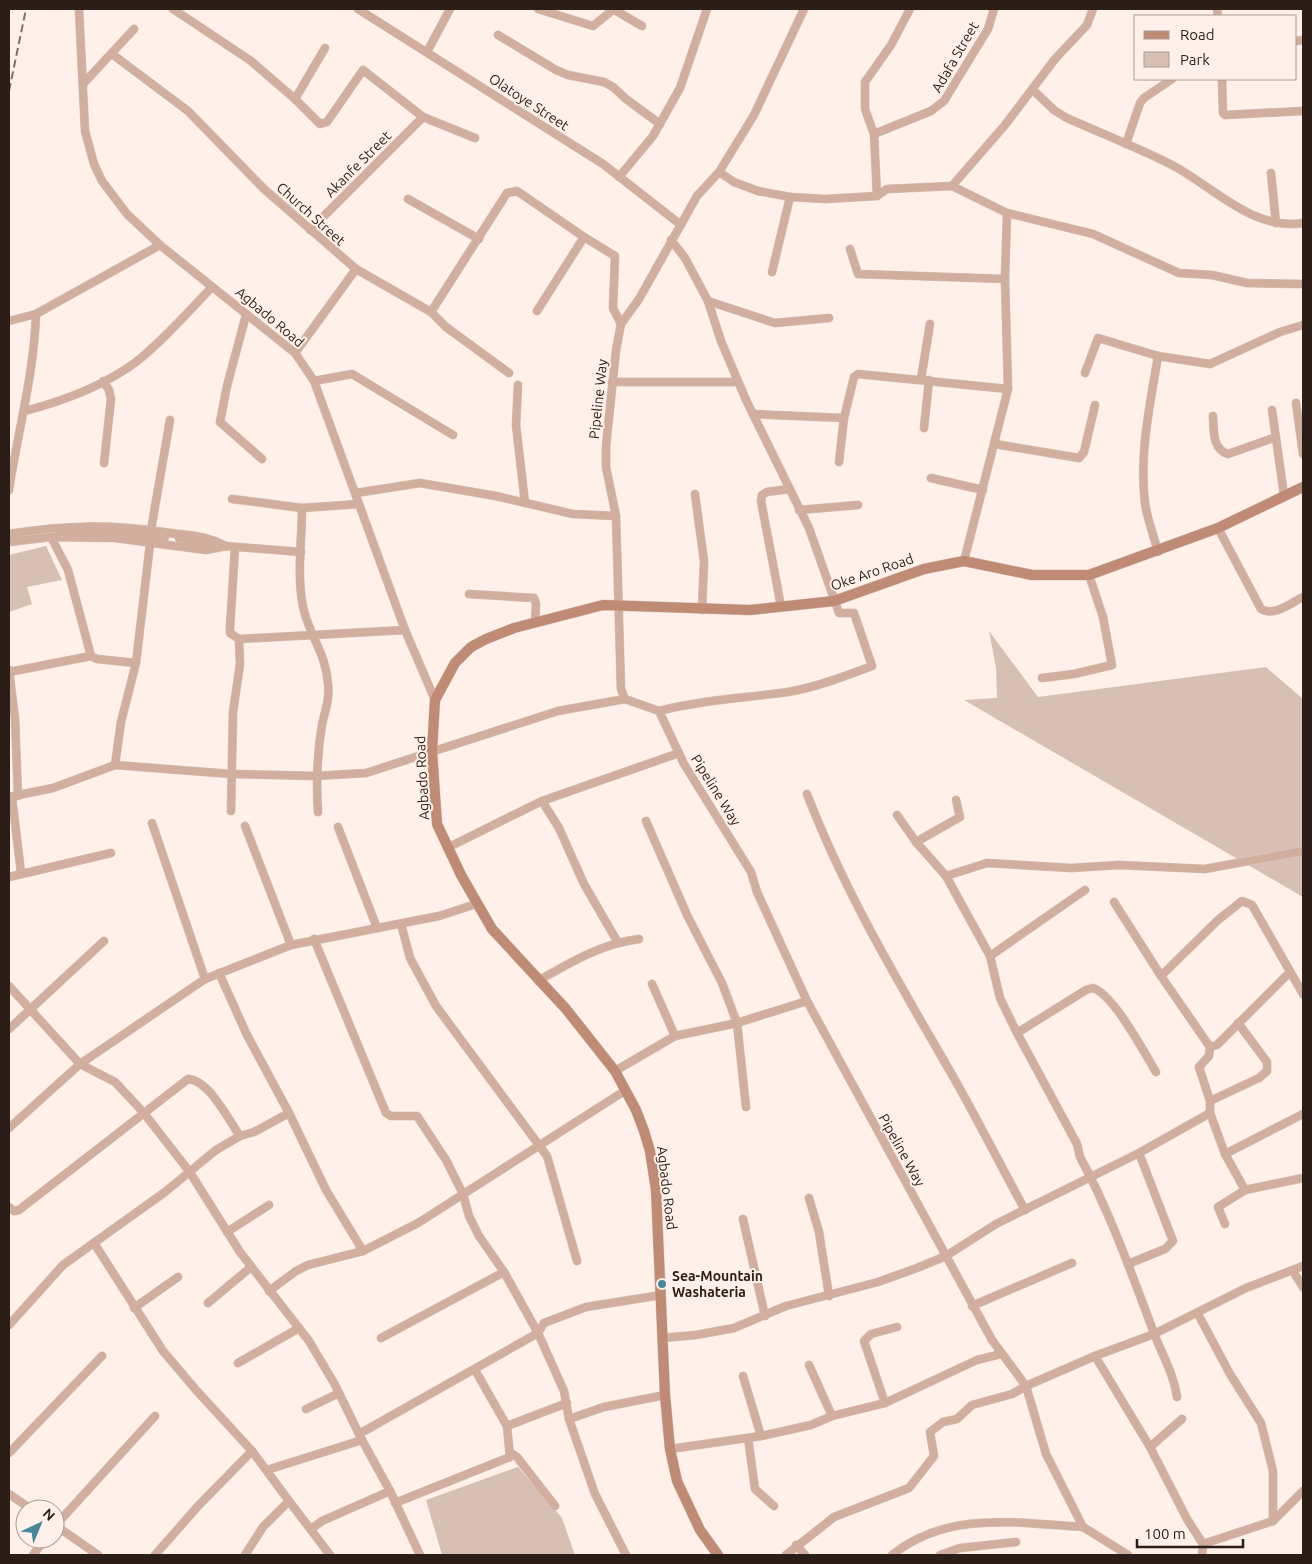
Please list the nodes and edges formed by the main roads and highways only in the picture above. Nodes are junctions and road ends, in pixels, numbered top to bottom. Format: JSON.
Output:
{"nodes":[{"id":1,"x":1303,"y":487,"type":"edge"},
{"id":2,"x":436,"y":700,"type":"joint"},
{"id":3,"x":718,"y":1555,"type":"edge"}],
"edges":[{"from":1,"to":2,"type":"main road","name":"Oke Aro Road"},
{"from":2,"to":3,"type":"main road","name":"Agbado Road"}]}
